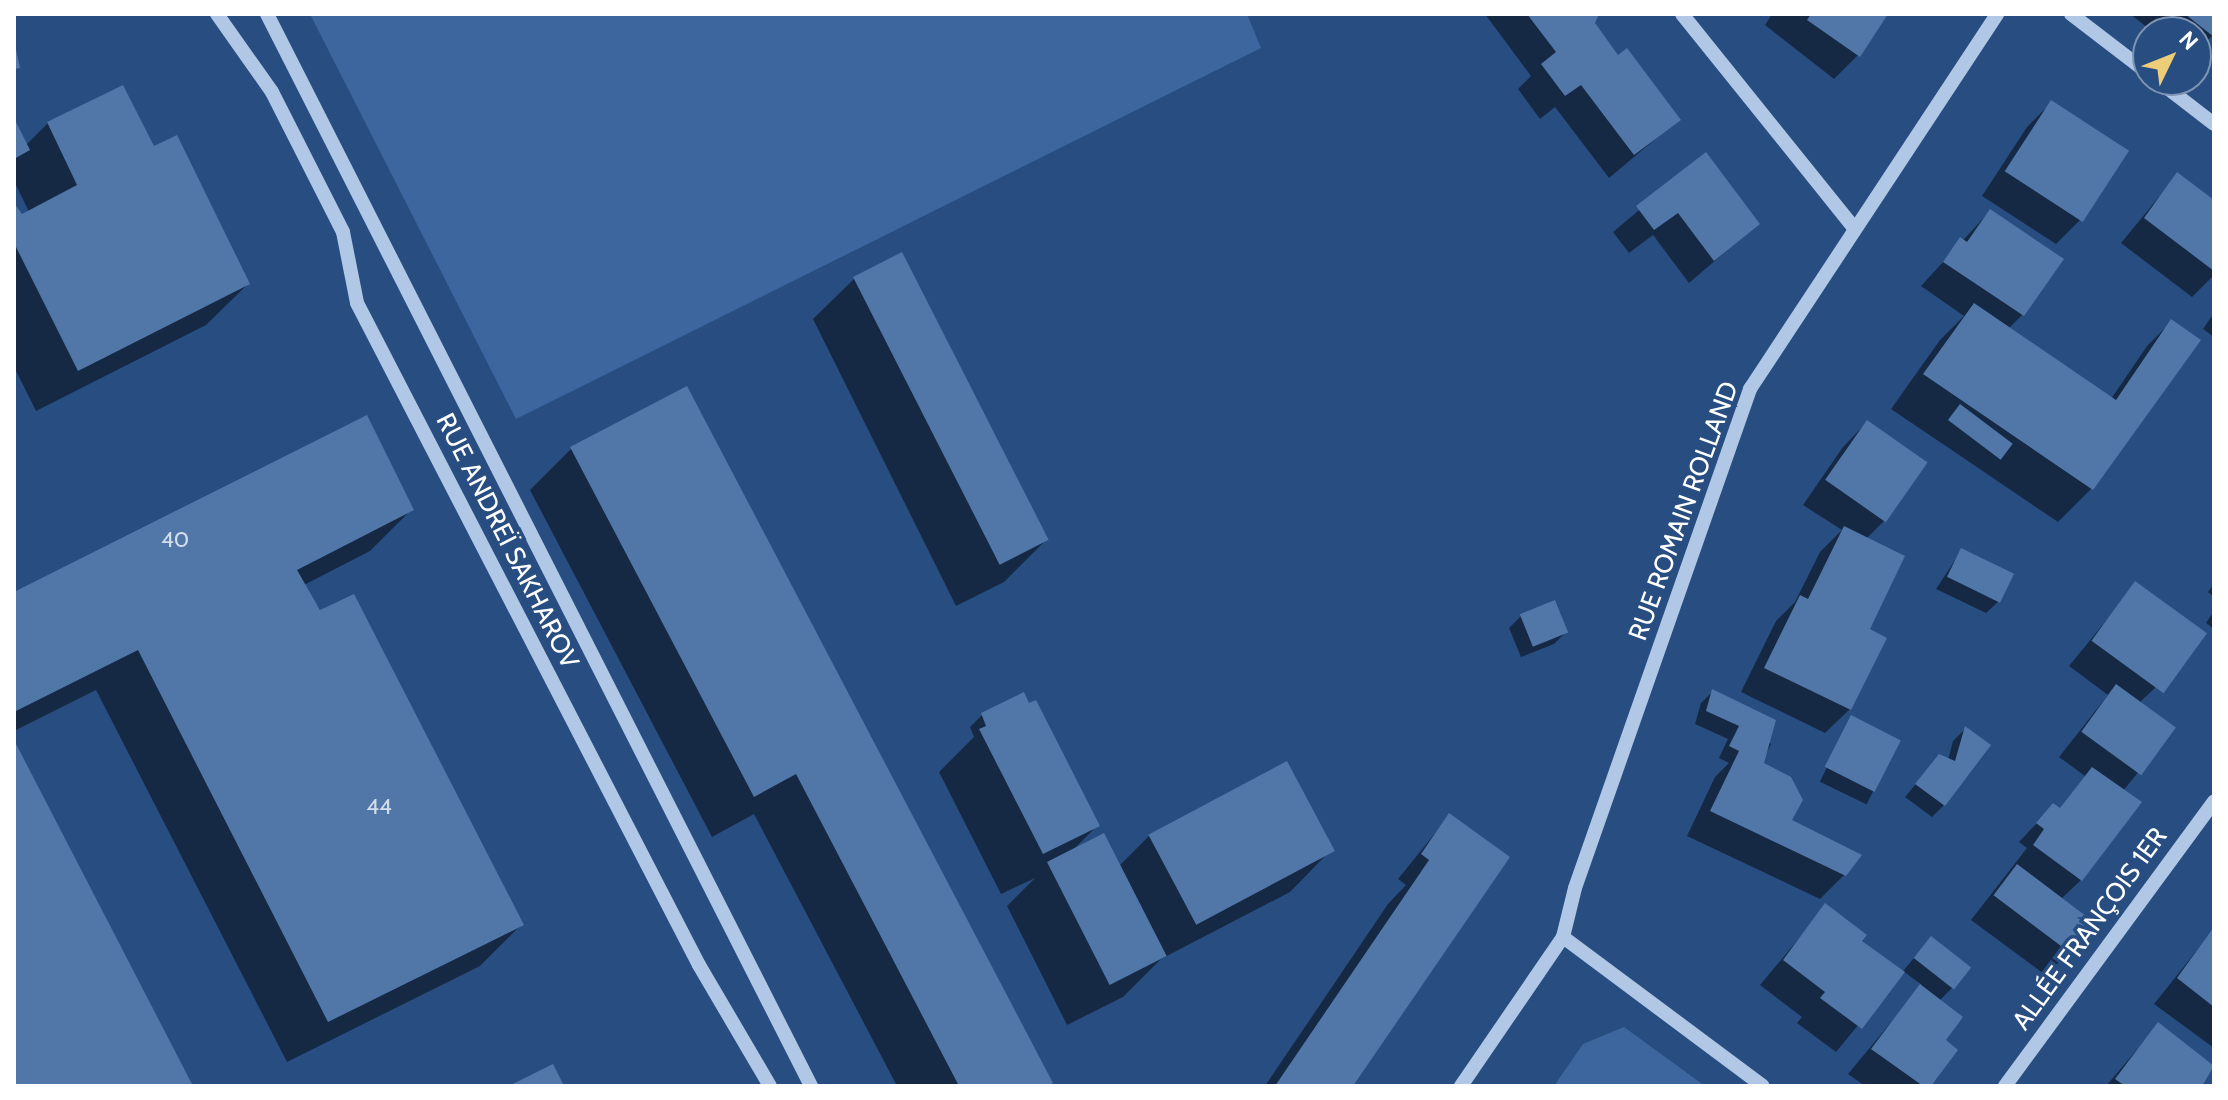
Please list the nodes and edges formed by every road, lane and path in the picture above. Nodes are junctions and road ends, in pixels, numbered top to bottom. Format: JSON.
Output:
{"nodes":[{"id":1,"x":217,"y":14,"type":"edge"},
{"id":2,"x":267,"y":14,"type":"edge"},
{"id":3,"x":1682,"y":14,"type":"edge"},
{"id":4,"x":1997,"y":14,"type":"edge"},
{"id":5,"x":2071,"y":14,"type":"edge"},
{"id":6,"x":2132,"y":61,"type":"edge"},
{"id":7,"x":2178,"y":96,"type":"edge"},
{"id":8,"x":2214,"y":124,"type":"edge"},
{"id":9,"x":1853,"y":227,"type":"junction"},
{"id":10,"x":2214,"y":801,"type":"edge"},
{"id":11,"x":1563,"y":937,"type":"junction"},
{"id":12,"x":770,"y":1086,"type":"edge"},
{"id":13,"x":811,"y":1086,"type":"edge"},
{"id":14,"x":1461,"y":1086,"type":"edge"},
{"id":15,"x":1763,"y":1086,"type":"edge"},
{"id":16,"x":2005,"y":1086,"type":"edge"}],
"edges":[{"from":1,"to":12,"type":"street","name":"RUE ANDREÏ SAKHAROV"},
{"from":2,"to":13,"type":"street","name":"RUE ANDREÏ SAKHAROV"},
{"from":3,"to":9,"type":"street"},
{"from":4,"to":9,"type":"street","name":"RUE ROMAIN ROLLAND"},
{"from":5,"to":6,"type":"street"},
{"from":7,"to":8,"type":"street"},
{"from":9,"to":11,"type":"street","name":"RUE ROMAIN ROLLAND"},
{"from":10,"to":16,"type":"street","name":"ALLÉE FRANÇOIS 1ER"},
{"from":11,"to":14,"type":"street"},
{"from":11,"to":15,"type":"street"}]}
